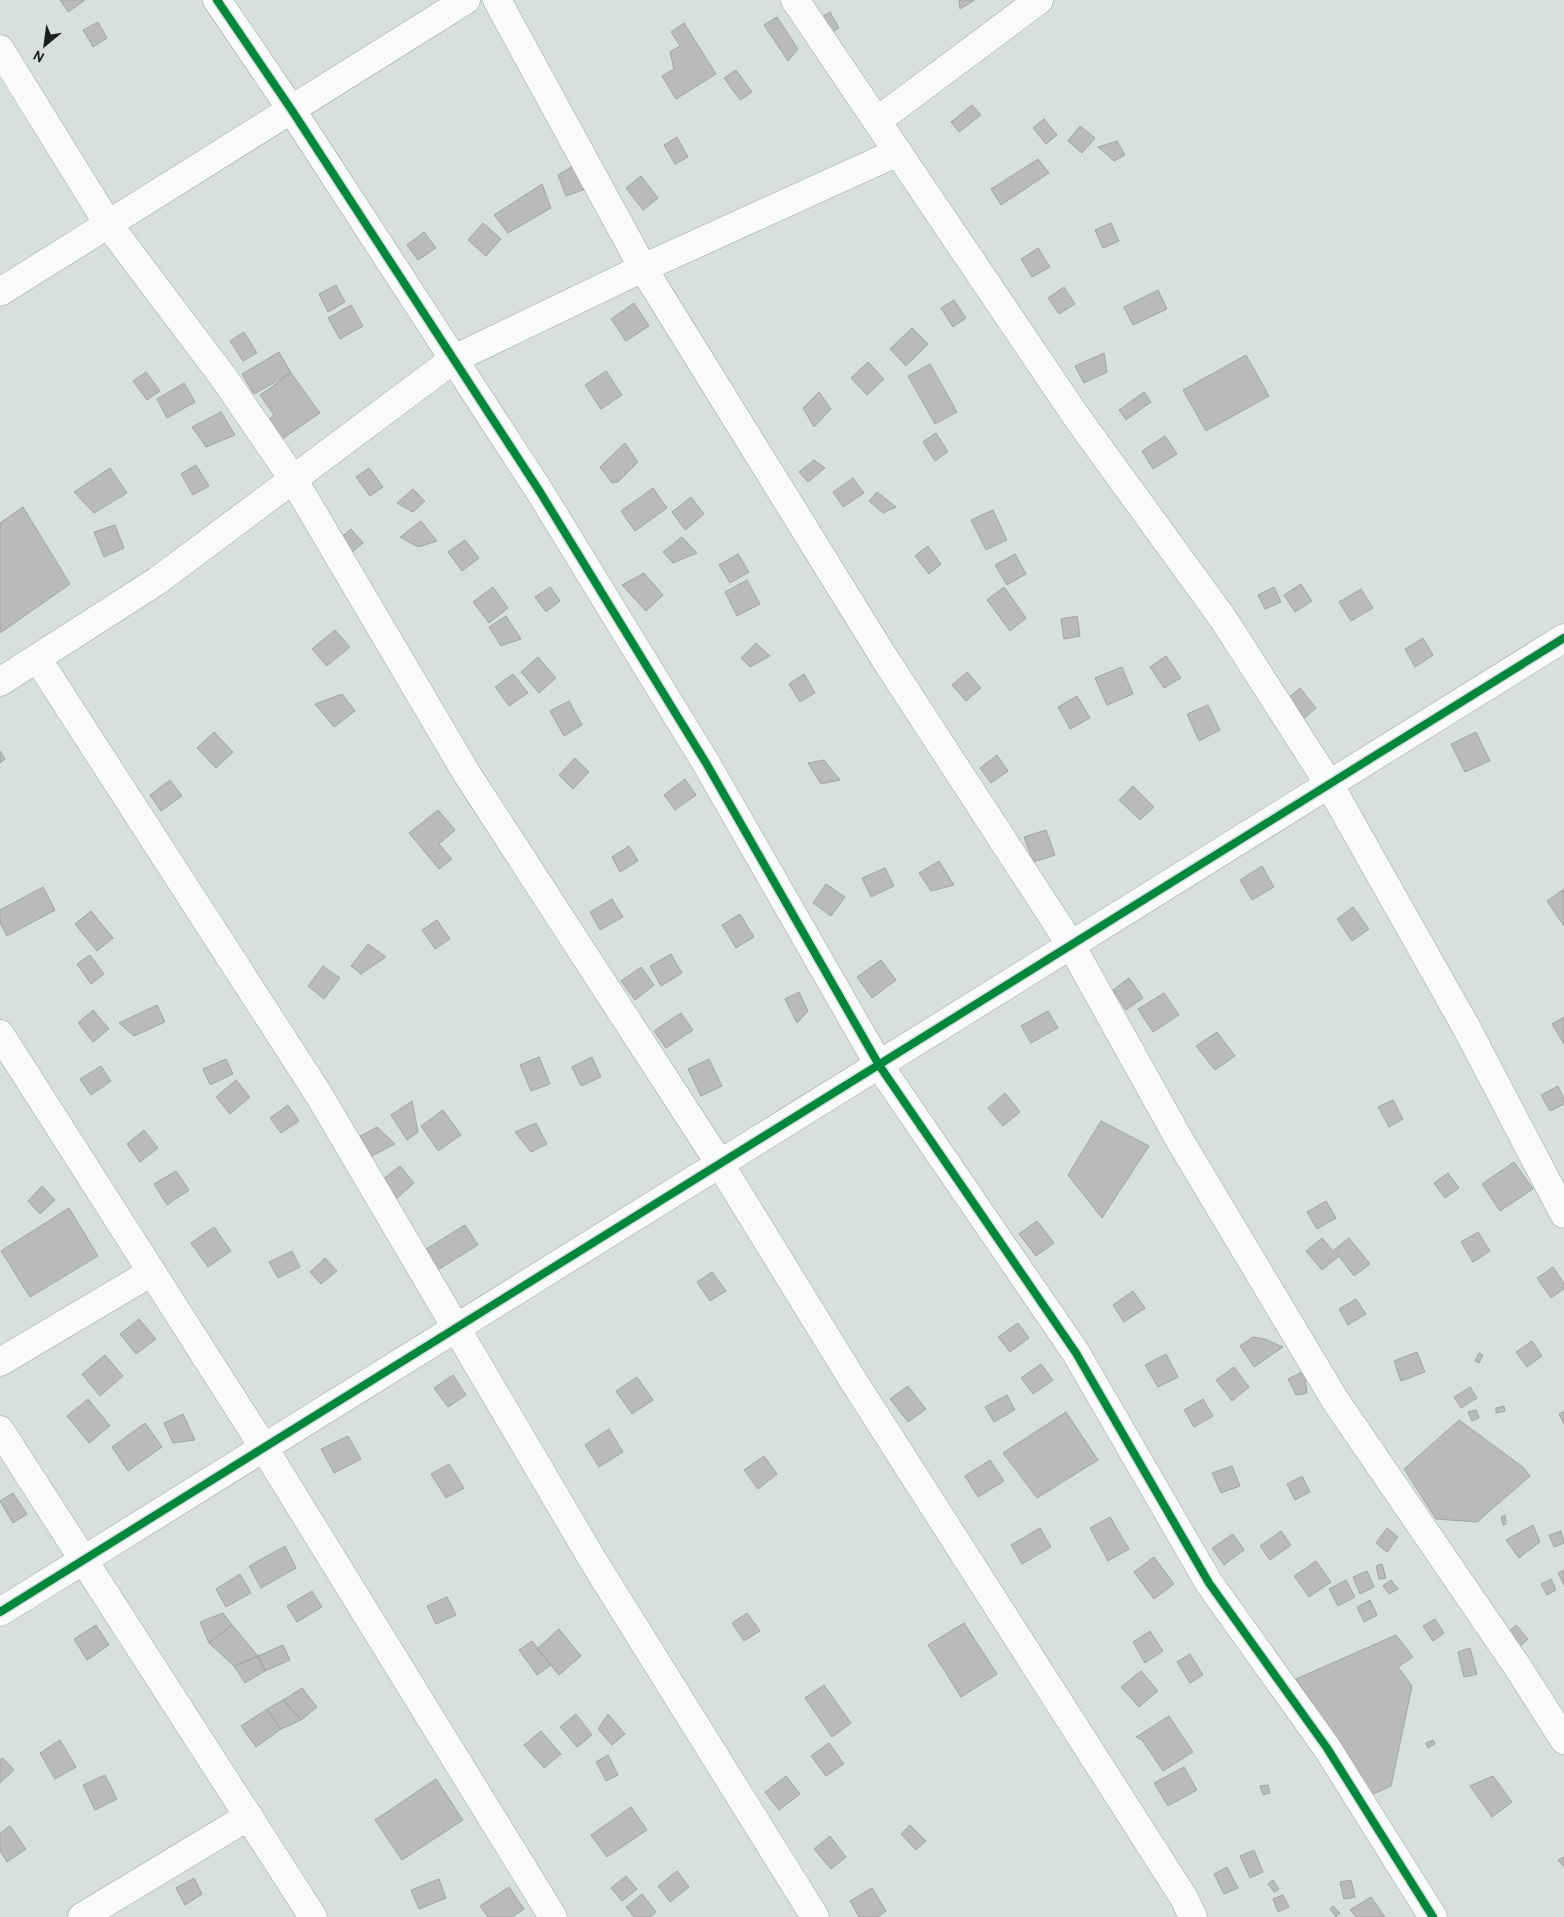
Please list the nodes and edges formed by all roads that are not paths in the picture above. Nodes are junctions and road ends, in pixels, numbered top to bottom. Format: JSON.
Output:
{"nodes":[{"id":1,"x":217,"y":0,"type":"edge"},
{"id":2,"x":466,"y":0,"type":"edge"},
{"id":3,"x":497,"y":0,"type":"edge"},
{"id":4,"x":795,"y":0,"type":"edge"},
{"id":5,"x":1040,"y":0,"type":"edge"},
{"id":6,"x":0,"y":49,"type":"edge"},
{"id":7,"x":291,"y":109,"type":"junction"},
{"id":8,"x":877,"y":121,"type":"junction"},
{"id":9,"x":898,"y":152,"type":"junction"},
{"id":10,"x":108,"y":224,"type":"junction"},
{"id":11,"x":643,"y":268,"type":"junction"},
{"id":12,"x":0,"y":292,"type":"edge"},
{"id":13,"x":454,"y":359,"type":"junction"},
{"id":14,"x":293,"y":479,"type":"junction"},
{"id":15,"x":1564,"y":638,"type":"edge"},
{"id":16,"x":37,"y":658,"type":"junction"},
{"id":17,"x":0,"y":682,"type":"edge"},
{"id":18,"x":1328,"y":784,"type":"junction"},
{"id":19,"x":1071,"y":945,"type":"junction"},
{"id":20,"x":0,"y":1034,"type":"edge"},
{"id":21,"x":880,"y":1065,"type":"junction"},
{"id":22,"x":720,"y":1164,"type":"junction"},
{"id":23,"x":1564,"y":1214,"type":"edge"},
{"id":24,"x":152,"y":1272,"type":"junction"},
{"id":25,"x":456,"y":1328,"type":"junction"},
{"id":26,"x":0,"y":1362,"type":"edge"},
{"id":27,"x":0,"y":1430,"type":"edge"},
{"id":28,"x":264,"y":1448,"type":"junction"},
{"id":29,"x":83,"y":1561,"type":"junction"},
{"id":30,"x":0,"y":1612,"type":"edge"},
{"id":31,"x":1564,"y":1740,"type":"edge"},
{"id":32,"x":249,"y":1816,"type":"junction"},
{"id":33,"x":82,"y":1917,"type":"edge"},
{"id":34,"x":313,"y":1917,"type":"edge"},
{"id":35,"x":553,"y":1917,"type":"edge"},
{"id":36,"x":815,"y":1917,"type":"edge"},
{"id":37,"x":1194,"y":1917,"type":"edge"},
{"id":38,"x":1433,"y":1917,"type":"edge"}],
"edges":[{"from":1,"to":7,"type":"street"},
{"from":2,"to":7,"type":"street"},
{"from":3,"to":11,"type":"street"},
{"from":4,"to":8,"type":"street"},
{"from":5,"to":8,"type":"street"},
{"from":6,"to":10,"type":"street"},
{"from":7,"to":10,"type":"street"},
{"from":7,"to":13,"type":"street"},
{"from":8,"to":9,"type":"street"},
{"from":9,"to":11,"type":"street"},
{"from":9,"to":18,"type":"street"},
{"from":10,"to":12,"type":"street"},
{"from":10,"to":14,"type":"street"},
{"from":11,"to":13,"type":"street"},
{"from":11,"to":19,"type":"street"},
{"from":13,"to":14,"type":"street"},
{"from":13,"to":21,"type":"street"},
{"from":14,"to":16,"type":"street"},
{"from":14,"to":22,"type":"street"},
{"from":15,"to":18,"type":"street"},
{"from":16,"to":17,"type":"street"},
{"from":16,"to":25,"type":"street"},
{"from":18,"to":19,"type":"street"},
{"from":18,"to":23,"type":"street"},
{"from":19,"to":21,"type":"street"},
{"from":19,"to":31,"type":"street"},
{"from":20,"to":24,"type":"street"},
{"from":21,"to":22,"type":"street"},
{"from":21,"to":38,"type":"street"},
{"from":22,"to":25,"type":"street"},
{"from":22,"to":37,"type":"street"},
{"from":24,"to":26,"type":"street"},
{"from":24,"to":28,"type":"street"},
{"from":25,"to":28,"type":"street"},
{"from":25,"to":36,"type":"street"},
{"from":27,"to":29,"type":"street"},
{"from":28,"to":29,"type":"street"},
{"from":28,"to":35,"type":"street"},
{"from":29,"to":30,"type":"street"},
{"from":29,"to":32,"type":"street"},
{"from":32,"to":33,"type":"street"},
{"from":32,"to":34,"type":"street"}]}
